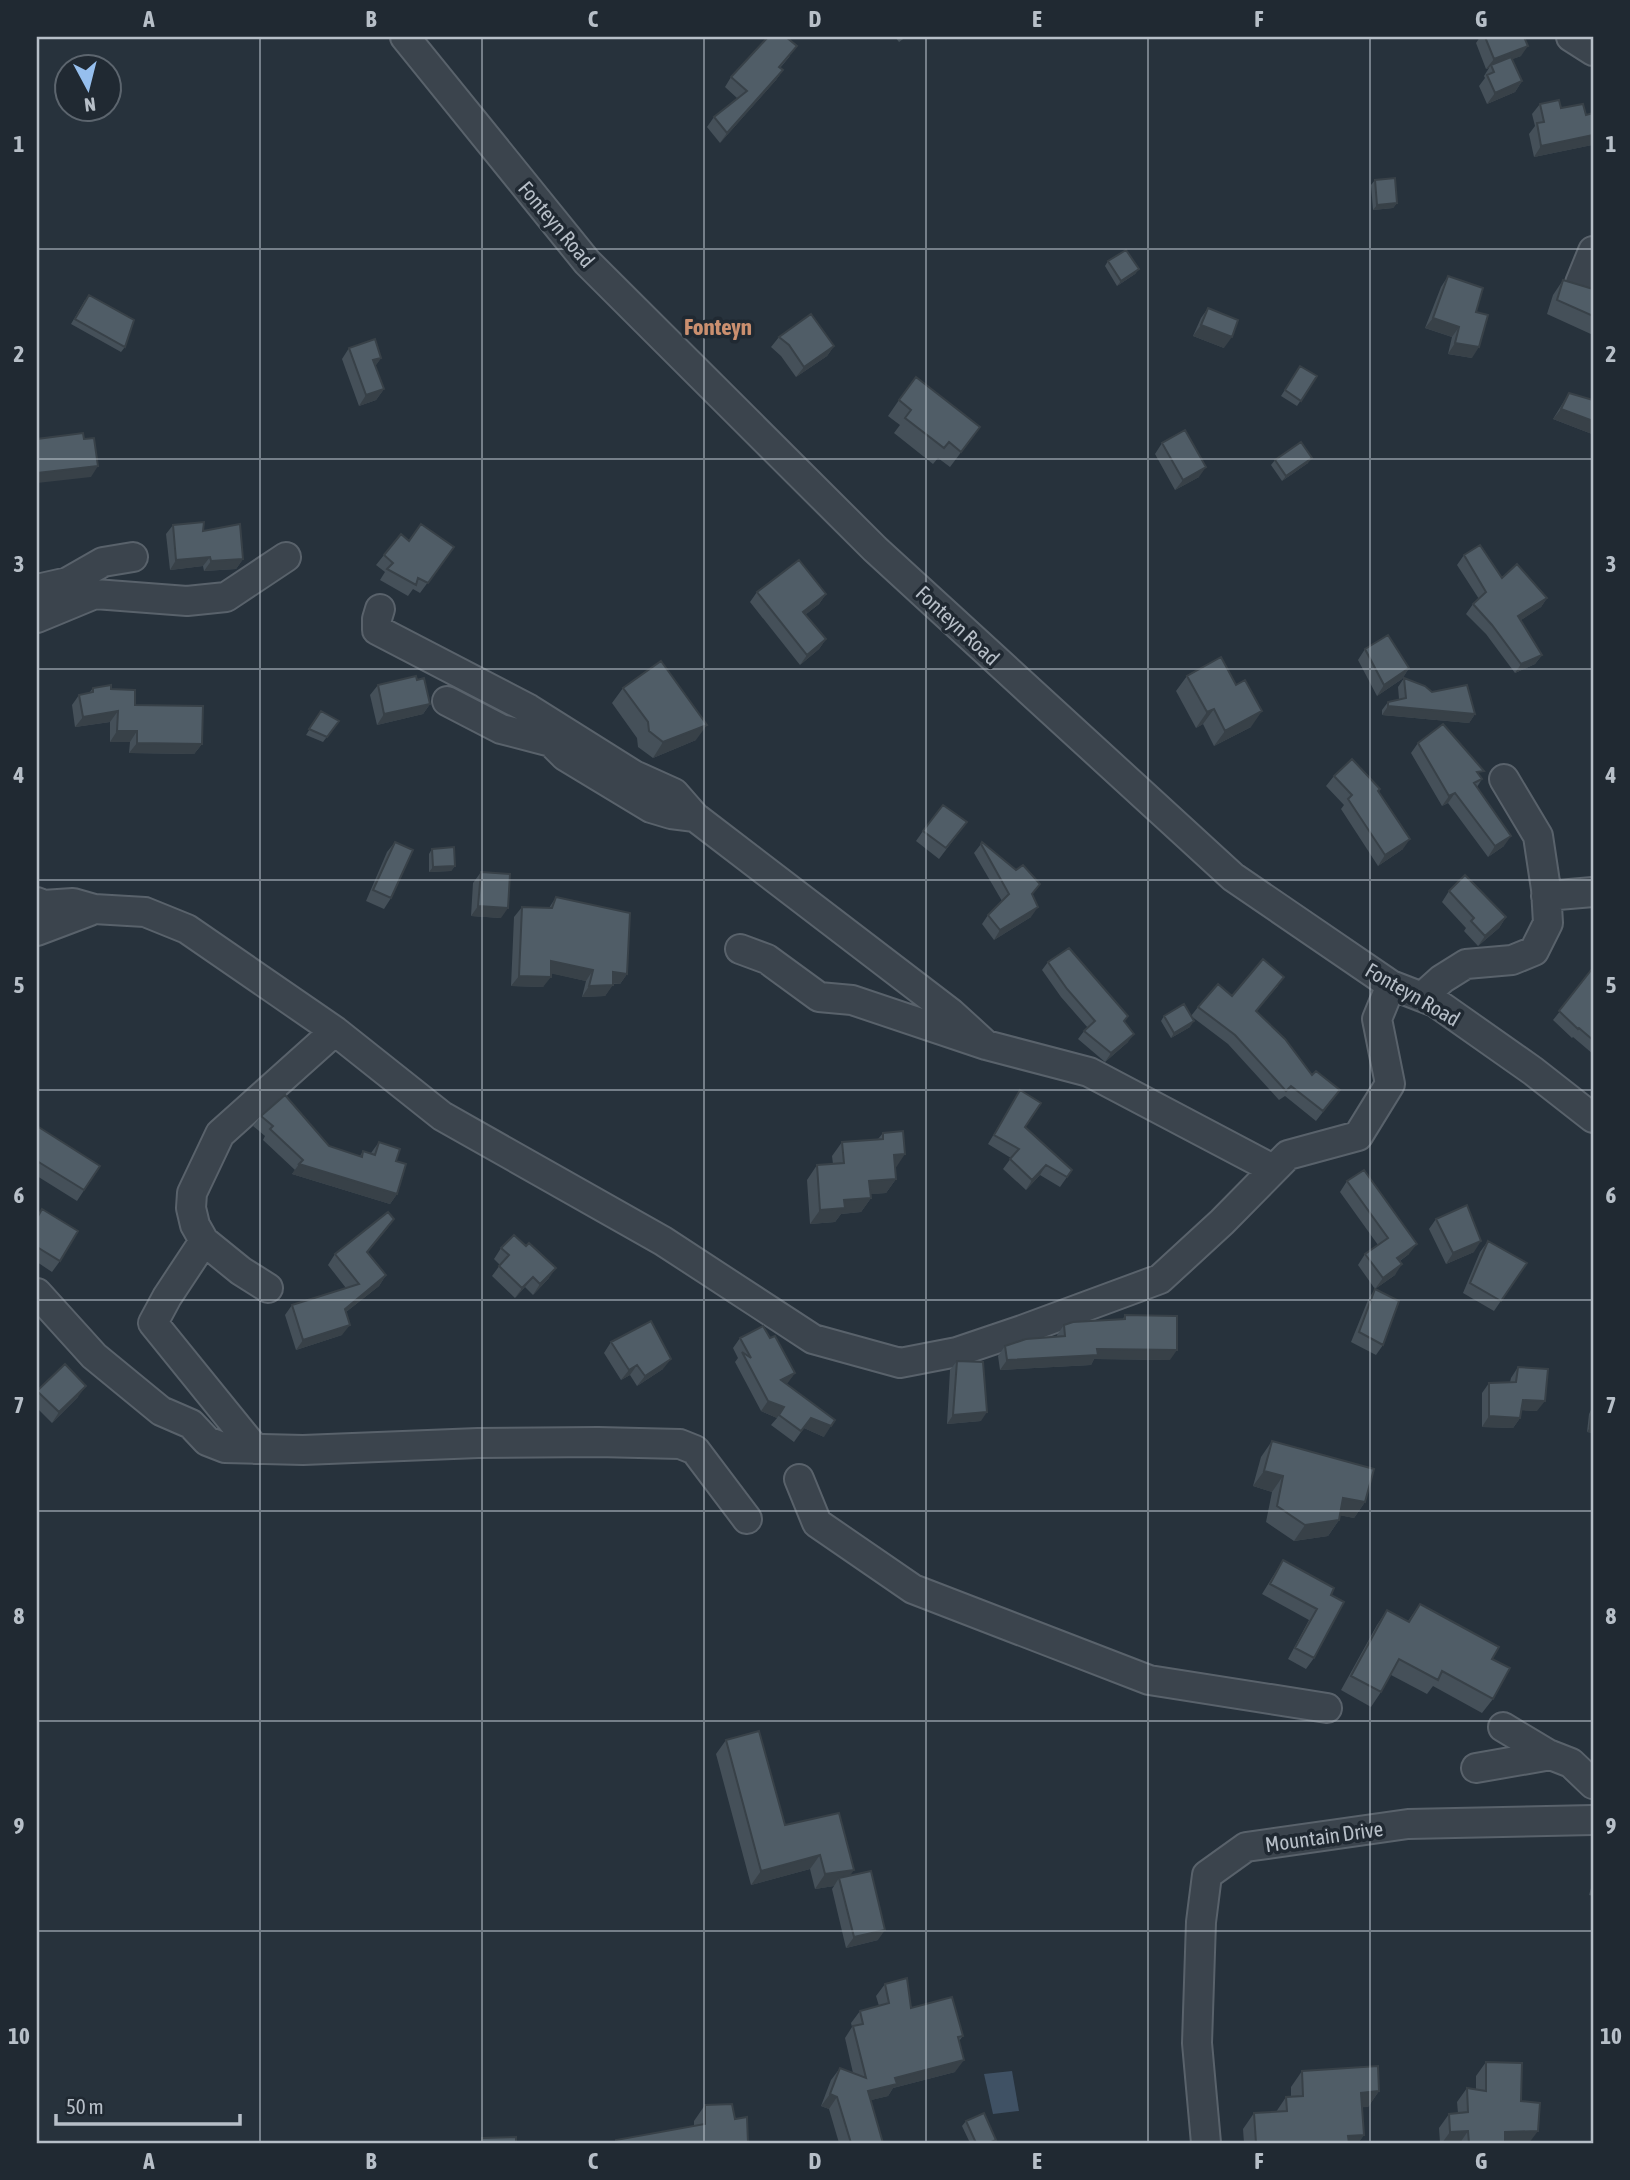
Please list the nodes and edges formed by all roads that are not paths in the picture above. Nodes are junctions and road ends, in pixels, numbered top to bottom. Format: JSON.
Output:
{"nodes":[{"id":1,"x":405,"y":37,"type":"edge"},
{"id":2,"x":1571,"y":37,"type":"edge"},
{"id":3,"x":1593,"y":51,"type":"edge"},
{"id":4,"x":1593,"y":251,"type":"edge"},
{"id":5,"x":1580,"y":283,"type":"edge"},
{"id":6,"x":133,"y":557,"type":"dead end"},
{"id":7,"x":286,"y":557,"type":"dead end"},
{"id":8,"x":37,"y":589,"type":"edge"},
{"id":9,"x":380,"y":608,"type":"dead end"},
{"id":10,"x":37,"y":618,"type":"edge"},
{"id":11,"x":447,"y":701,"type":"dead end"},
{"id":12,"x":1504,"y":779,"type":"dead end"},
{"id":13,"x":695,"y":817,"type":"junction"},
{"id":14,"x":1593,"y":892,"type":"edge"},
{"id":15,"x":1546,"y":896,"type":"junction"},
{"id":16,"x":37,"y":902,"type":"edge"},
{"id":17,"x":94,"y":909,"type":"junction"},
{"id":18,"x":37,"y":931,"type":"edge"},
{"id":19,"x":740,"y":949,"type":"dead end"},
{"id":20,"x":1391,"y":985,"type":"junction"},
{"id":21,"x":1422,"y":998,"type":"junction"},
{"id":22,"x":335,"y":1031,"type":"junction"},
{"id":23,"x":986,"y":1045,"type":"junction"},
{"id":24,"x":1593,"y":1118,"type":"edge"},
{"id":25,"x":1273,"y":1169,"type":"junction"},
{"id":26,"x":204,"y":1241,"type":"junction"},
{"id":27,"x":268,"y":1287,"type":"dead end"},
{"id":28,"x":37,"y":1293,"type":"edge"},
{"id":29,"x":255,"y":1449,"type":"junction"},
{"id":30,"x":799,"y":1479,"type":"dead end"},
{"id":31,"x":747,"y":1519,"type":"dead end"},
{"id":32,"x":1326,"y":1708,"type":"dead end"},
{"id":33,"x":1503,"y":1727,"type":"dead end"},
{"id":34,"x":1551,"y":1755,"type":"junction"},
{"id":35,"x":1476,"y":1768,"type":"dead end"},
{"id":36,"x":1593,"y":1784,"type":"edge"},
{"id":37,"x":1593,"y":1820,"type":"edge"},
{"id":38,"x":1206,"y":2143,"type":"edge"}],
"edges":[{"from":1,"to":20,"type":"street","name":"Fonteyn Road"},
{"from":2,"to":3,"type":"street"},
{"from":4,"to":5,"type":"street"},
{"from":6,"to":8,"type":"street"},
{"from":7,"to":10,"type":"street"},
{"from":9,"to":13,"type":"street"},
{"from":11,"to":13,"type":"street"},
{"from":12,"to":15,"type":"street"},
{"from":13,"to":23,"type":"street"},
{"from":14,"to":15,"type":"street"},
{"from":15,"to":21,"type":"street"},
{"from":16,"to":17,"type":"street"},
{"from":17,"to":18,"type":"street"},
{"from":17,"to":22,"type":"street"},
{"from":19,"to":23,"type":"street"},
{"from":20,"to":21,"type":"street","name":"Fonteyn Road"},
{"from":20,"to":25,"type":"street"},
{"from":21,"to":24,"type":"street","name":"Fonteyn Road"},
{"from":22,"to":25,"type":"street"},
{"from":22,"to":26,"type":"street"},
{"from":23,"to":25,"type":"street"},
{"from":26,"to":27,"type":"street"},
{"from":26,"to":29,"type":"street"},
{"from":28,"to":29,"type":"street"},
{"from":29,"to":31,"type":"street"},
{"from":30,"to":32,"type":"street"},
{"from":33,"to":34,"type":"street"},
{"from":34,"to":35,"type":"street"},
{"from":34,"to":36,"type":"street"},
{"from":37,"to":38,"type":"street","name":"Mountain Drive"}]}
